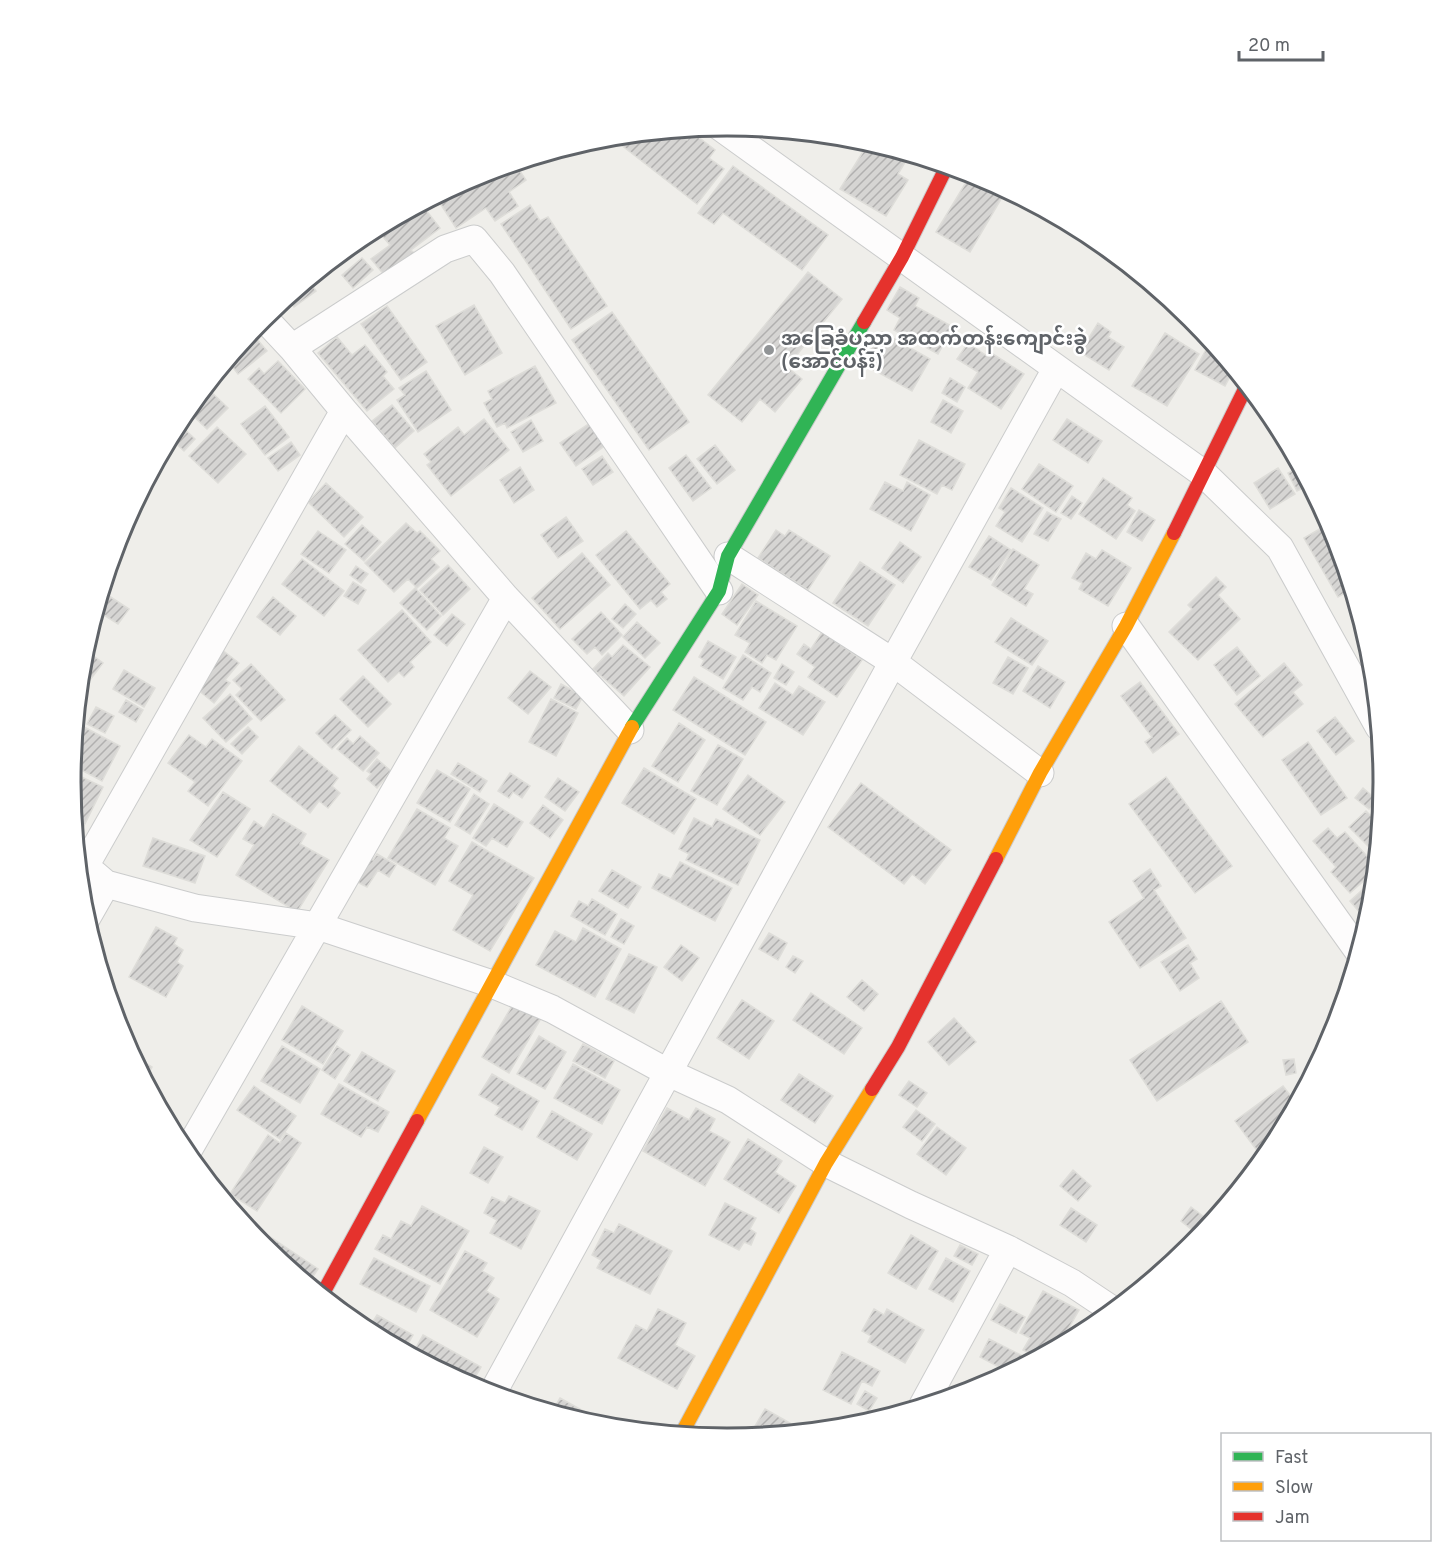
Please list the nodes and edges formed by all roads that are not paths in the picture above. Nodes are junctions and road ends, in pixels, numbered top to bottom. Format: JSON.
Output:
{"nodes":[{"id":1,"x":733,"y":136,"type":"edge"},
{"id":2,"x":943,"y":173,"type":"edge"},
{"id":3,"x":902,"y":257,"type":"junction"},
{"id":4,"x":270,"y":325,"type":"edge"},
{"id":5,"x":292,"y":348,"type":"junction"},
{"id":6,"x":1056,"y":369,"type":"junction"},
{"id":7,"x":1243,"y":393,"type":"edge"},
{"id":8,"x":344,"y":411,"type":"junction"},
{"id":9,"x":1204,"y":474,"type":"junction"},
{"id":10,"x":728,"y":556,"type":"junction"},
{"id":11,"x":719,"y":591,"type":"junction"},
{"id":12,"x":506,"y":598,"type":"junction"},
{"id":13,"x":1126,"y":626,"type":"junction"},
{"id":14,"x":893,"y":662,"type":"junction"},
{"id":15,"x":1369,"y":710,"type":"edge"},
{"id":16,"x":630,"y":730,"type":"junction"},
{"id":17,"x":1040,"y":773,"type":"junction"},
{"id":18,"x":86,"y":859,"type":"edge"},
{"id":19,"x":87,"y":870,"type":"edge"},
{"id":20,"x":106,"y":884,"type":"junction"},
{"id":21,"x":93,"y":907,"type":"edge"},
{"id":22,"x":318,"y":926,"type":"junction"},
{"id":23,"x":1353,"y":944,"type":"edge"},
{"id":24,"x":492,"y":984,"type":"junction"},
{"id":25,"x":668,"y":1072,"type":"junction"},
{"id":26,"x":192,"y":1144,"type":"edge"},
{"id":27,"x":826,"y":1163,"type":"junction"},
{"id":28,"x":1008,"y":1249,"type":"junction"},
{"id":29,"x":326,"y":1288,"type":"edge"},
{"id":30,"x":1106,"y":1306,"type":"edge"},
{"id":31,"x":496,"y":1386,"type":"edge"},
{"id":32,"x":927,"y":1397,"type":"edge"},
{"id":33,"x":685,"y":1428,"type":"edge"}],
"edges":[{"from":1,"to":3,"type":"street"},
{"from":2,"to":3,"type":"street"},
{"from":3,"to":6,"type":"street"},
{"from":3,"to":10,"type":"street"},
{"from":4,"to":5,"type":"street"},
{"from":5,"to":8,"type":"street"},
{"from":5,"to":11,"type":"street"},
{"from":6,"to":9,"type":"street"},
{"from":6,"to":14,"type":"street"},
{"from":7,"to":9,"type":"street"},
{"from":8,"to":12,"type":"street"},
{"from":8,"to":18,"type":"street"},
{"from":9,"to":13,"type":"street"},
{"from":9,"to":15,"type":"street"},
{"from":10,"to":11,"type":"street"},
{"from":10,"to":14,"type":"street"},
{"from":11,"to":16,"type":"street"},
{"from":12,"to":16,"type":"street"},
{"from":12,"to":22,"type":"street"},
{"from":13,"to":17,"type":"street"},
{"from":13,"to":23,"type":"street"},
{"from":14,"to":17,"type":"street"},
{"from":14,"to":25,"type":"street"},
{"from":16,"to":24,"type":"street"},
{"from":17,"to":27,"type":"street"},
{"from":19,"to":20,"type":"street"},
{"from":20,"to":21,"type":"street"},
{"from":20,"to":22,"type":"street"},
{"from":22,"to":24,"type":"street"},
{"from":22,"to":26,"type":"street"},
{"from":24,"to":25,"type":"street"},
{"from":24,"to":29,"type":"street"},
{"from":25,"to":27,"type":"street"},
{"from":25,"to":31,"type":"street"},
{"from":27,"to":28,"type":"street"},
{"from":27,"to":33,"type":"street"},
{"from":28,"to":30,"type":"street"},
{"from":28,"to":32,"type":"street"}]}
